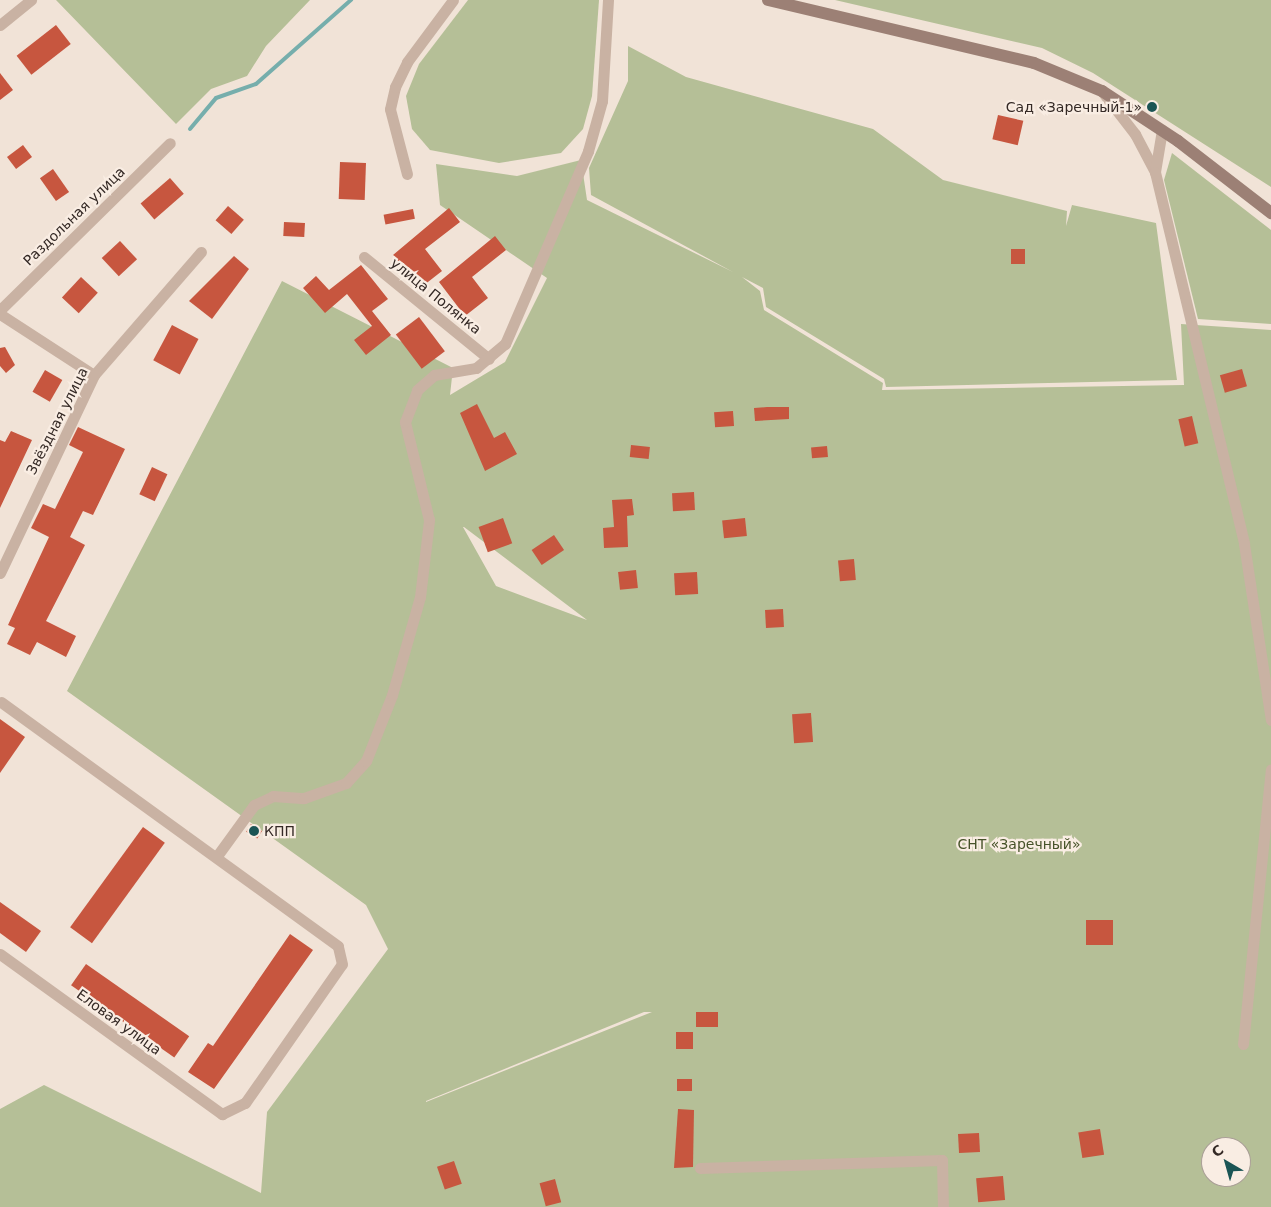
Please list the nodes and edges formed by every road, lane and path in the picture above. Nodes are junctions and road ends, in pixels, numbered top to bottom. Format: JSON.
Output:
{"nodes":[{"id":1,"x":31,"y":0,"type":"edge"},
{"id":2,"x":453,"y":0,"type":"edge"},
{"id":3,"x":608,"y":0,"type":"edge"},
{"id":4,"x":768,"y":0,"type":"edge"},
{"id":5,"x":0,"y":25,"type":"edge"},
{"id":6,"x":1102,"y":91,"type":"junction"},
{"id":7,"x":1162,"y":130,"type":"junction"},
{"id":8,"x":170,"y":143,"type":"dead end"},
{"id":9,"x":1155,"y":172,"type":"junction"},
{"id":10,"x":407,"y":174,"type":"dead end"},
{"id":11,"x":1271,"y":213,"type":"edge"},
{"id":12,"x":202,"y":252,"type":"dead end"},
{"id":13,"x":364,"y":257,"type":"dead end"},
{"id":14,"x":0,"y":310,"type":"edge"},
{"id":15,"x":0,"y":314,"type":"edge"},
{"id":16,"x":489,"y":359,"type":"junction"},
{"id":17,"x":94,"y":376,"type":"junction"},
{"id":18,"x":0,"y":573,"type":"edge"},
{"id":19,"x":1,"y":702,"type":"dead end"},
{"id":20,"x":1271,"y":720,"type":"edge"},
{"id":21,"x":1271,"y":769,"type":"edge"},
{"id":22,"x":216,"y":856,"type":"junction"},
{"id":23,"x":0,"y":954,"type":"edge"},
{"id":24,"x":1243,"y":1044,"type":"dead end"},
{"id":25,"x":700,"y":1168,"type":"dead end"},
{"id":26,"x":943,"y":1207,"type":"edge"}],
"edges":[{"from":1,"to":5,"type":"street"},
{"from":2,"to":10,"type":"street"},
{"from":3,"to":16,"type":"street"},
{"from":4,"to":6,"type":"street"},
{"from":6,"to":7,"type":"street"},
{"from":6,"to":9,"type":"street"},
{"from":7,"to":9,"type":"street"},
{"from":7,"to":11,"type":"street"},
{"from":8,"to":14,"type":"street","name":"Раздольная улица"},
{"from":9,"to":20,"type":"street"},
{"from":12,"to":17,"type":"street","name":"Звёздная улица"},
{"from":13,"to":16,"type":"street","name":"улица Полянка"},
{"from":15,"to":17,"type":"street"},
{"from":16,"to":22,"type":"street"},
{"from":17,"to":18,"type":"street","name":"Звёздная улица"},
{"from":19,"to":22,"type":"street"},
{"from":21,"to":24,"type":"street"},
{"from":22,"to":23,"type":"street","name":"Еловая улица"},
{"from":25,"to":26,"type":"street"}]}
